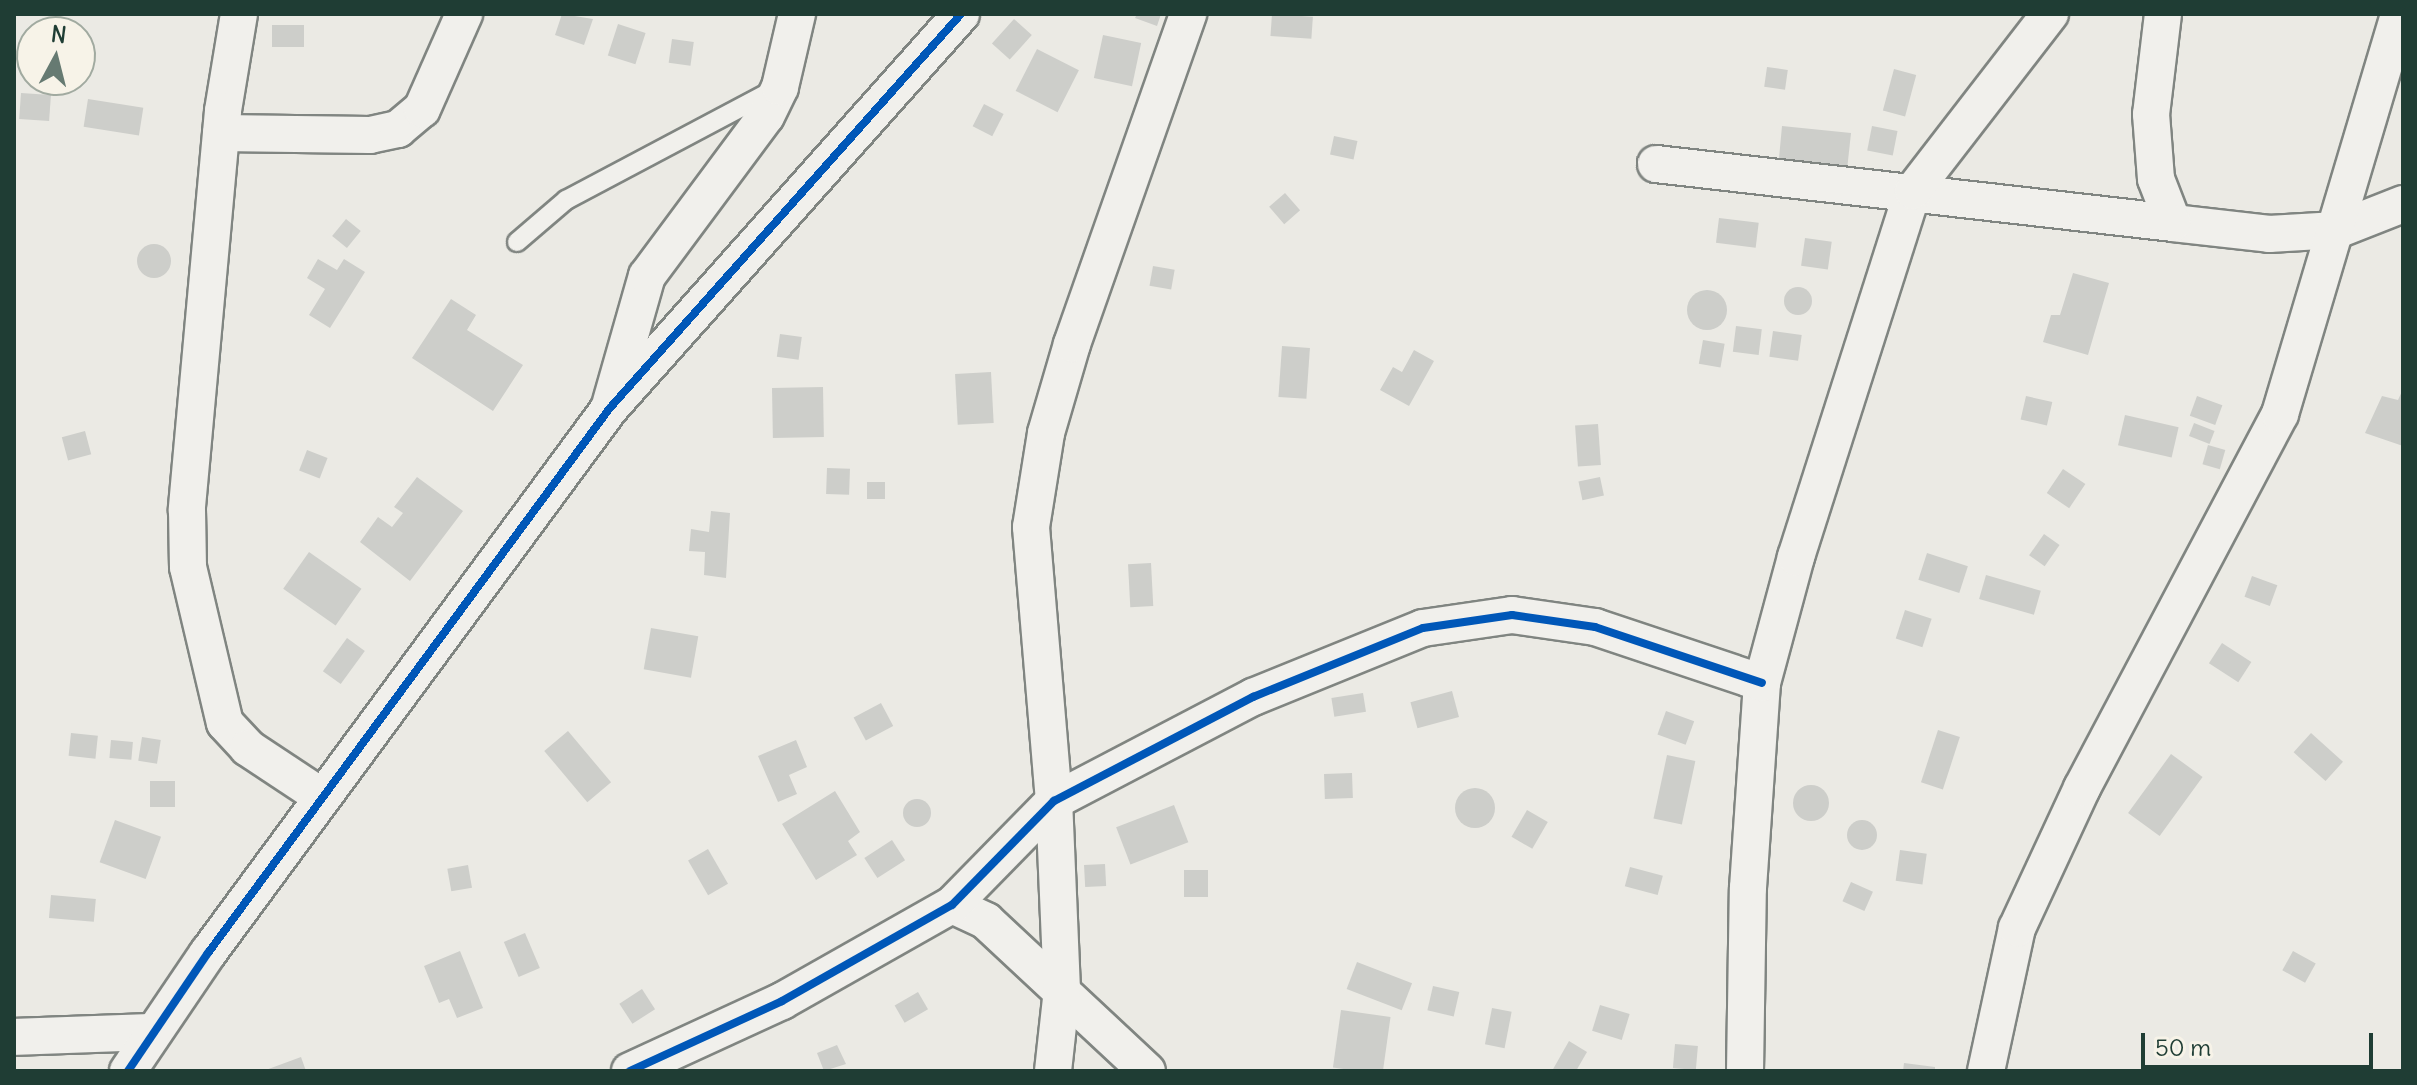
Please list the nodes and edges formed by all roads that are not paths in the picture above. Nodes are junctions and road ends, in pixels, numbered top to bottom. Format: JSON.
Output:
{"nodes":[{"id":1,"x":239,"y":14,"type":"edge"},
{"id":2,"x":464,"y":14,"type":"edge"},
{"id":3,"x":797,"y":14,"type":"edge"},
{"id":4,"x":961,"y":14,"type":"edge"},
{"id":5,"x":1188,"y":14,"type":"edge"},
{"id":6,"x":2050,"y":14,"type":"edge"},
{"id":7,"x":2163,"y":14,"type":"edge"},
{"id":8,"x":2399,"y":14,"type":"edge"},
{"id":9,"x":780,"y":87,"type":"junction"},
{"id":10,"x":221,"y":133,"type":"junction"},
{"id":11,"x":1656,"y":164,"type":"dead end"},
{"id":12,"x":1913,"y":191,"type":"junction"},
{"id":13,"x":2403,"y":204,"type":"edge"},
{"id":14,"x":2173,"y":223,"type":"junction"},
{"id":15,"x":2337,"y":230,"type":"junction"},
{"id":16,"x":517,"y":242,"type":"dead end"},
{"id":17,"x":609,"y":409,"type":"junction"},
{"id":18,"x":1762,"y":683,"type":"junction"},
{"id":19,"x":322,"y":797,"type":"junction"},
{"id":20,"x":1054,"y":801,"type":"junction"},
{"id":21,"x":952,"y":905,"type":"junction"},
{"id":22,"x":1062,"y":990,"type":"junction"},
{"id":23,"x":153,"y":1032,"type":"junction"},
{"id":24,"x":14,"y":1037,"type":"edge"},
{"id":25,"x":128,"y":1071,"type":"edge"},
{"id":26,"x":630,"y":1071,"type":"edge"},
{"id":27,"x":1053,"y":1071,"type":"edge"},
{"id":28,"x":1147,"y":1071,"type":"edge"},
{"id":29,"x":1745,"y":1071,"type":"edge"},
{"id":30,"x":1986,"y":1071,"type":"edge"}],
"edges":[{"from":1,"to":10,"type":"street"},
{"from":2,"to":10,"type":"street"},
{"from":3,"to":9,"type":"street"},
{"from":4,"to":17,"type":"street"},
{"from":5,"to":20,"type":"street"},
{"from":6,"to":12,"type":"street"},
{"from":7,"to":14,"type":"street"},
{"from":8,"to":15,"type":"street"},
{"from":9,"to":16,"type":"lane"},
{"from":9,"to":17,"type":"street"},
{"from":10,"to":19,"type":"street"},
{"from":11,"to":12,"type":"street"},
{"from":12,"to":14,"type":"street"},
{"from":12,"to":18,"type":"street"},
{"from":13,"to":15,"type":"street"},
{"from":14,"to":15,"type":"street"},
{"from":15,"to":30,"type":"street"},
{"from":17,"to":19,"type":"street"},
{"from":18,"to":20,"type":"street"},
{"from":18,"to":29,"type":"street"},
{"from":19,"to":23,"type":"street"},
{"from":20,"to":21,"type":"street"},
{"from":20,"to":22,"type":"street"},
{"from":21,"to":22,"type":"street"},
{"from":21,"to":26,"type":"street"},
{"from":22,"to":27,"type":"street"},
{"from":22,"to":28,"type":"street"},
{"from":23,"to":24,"type":"street"},
{"from":23,"to":25,"type":"street"}]}
